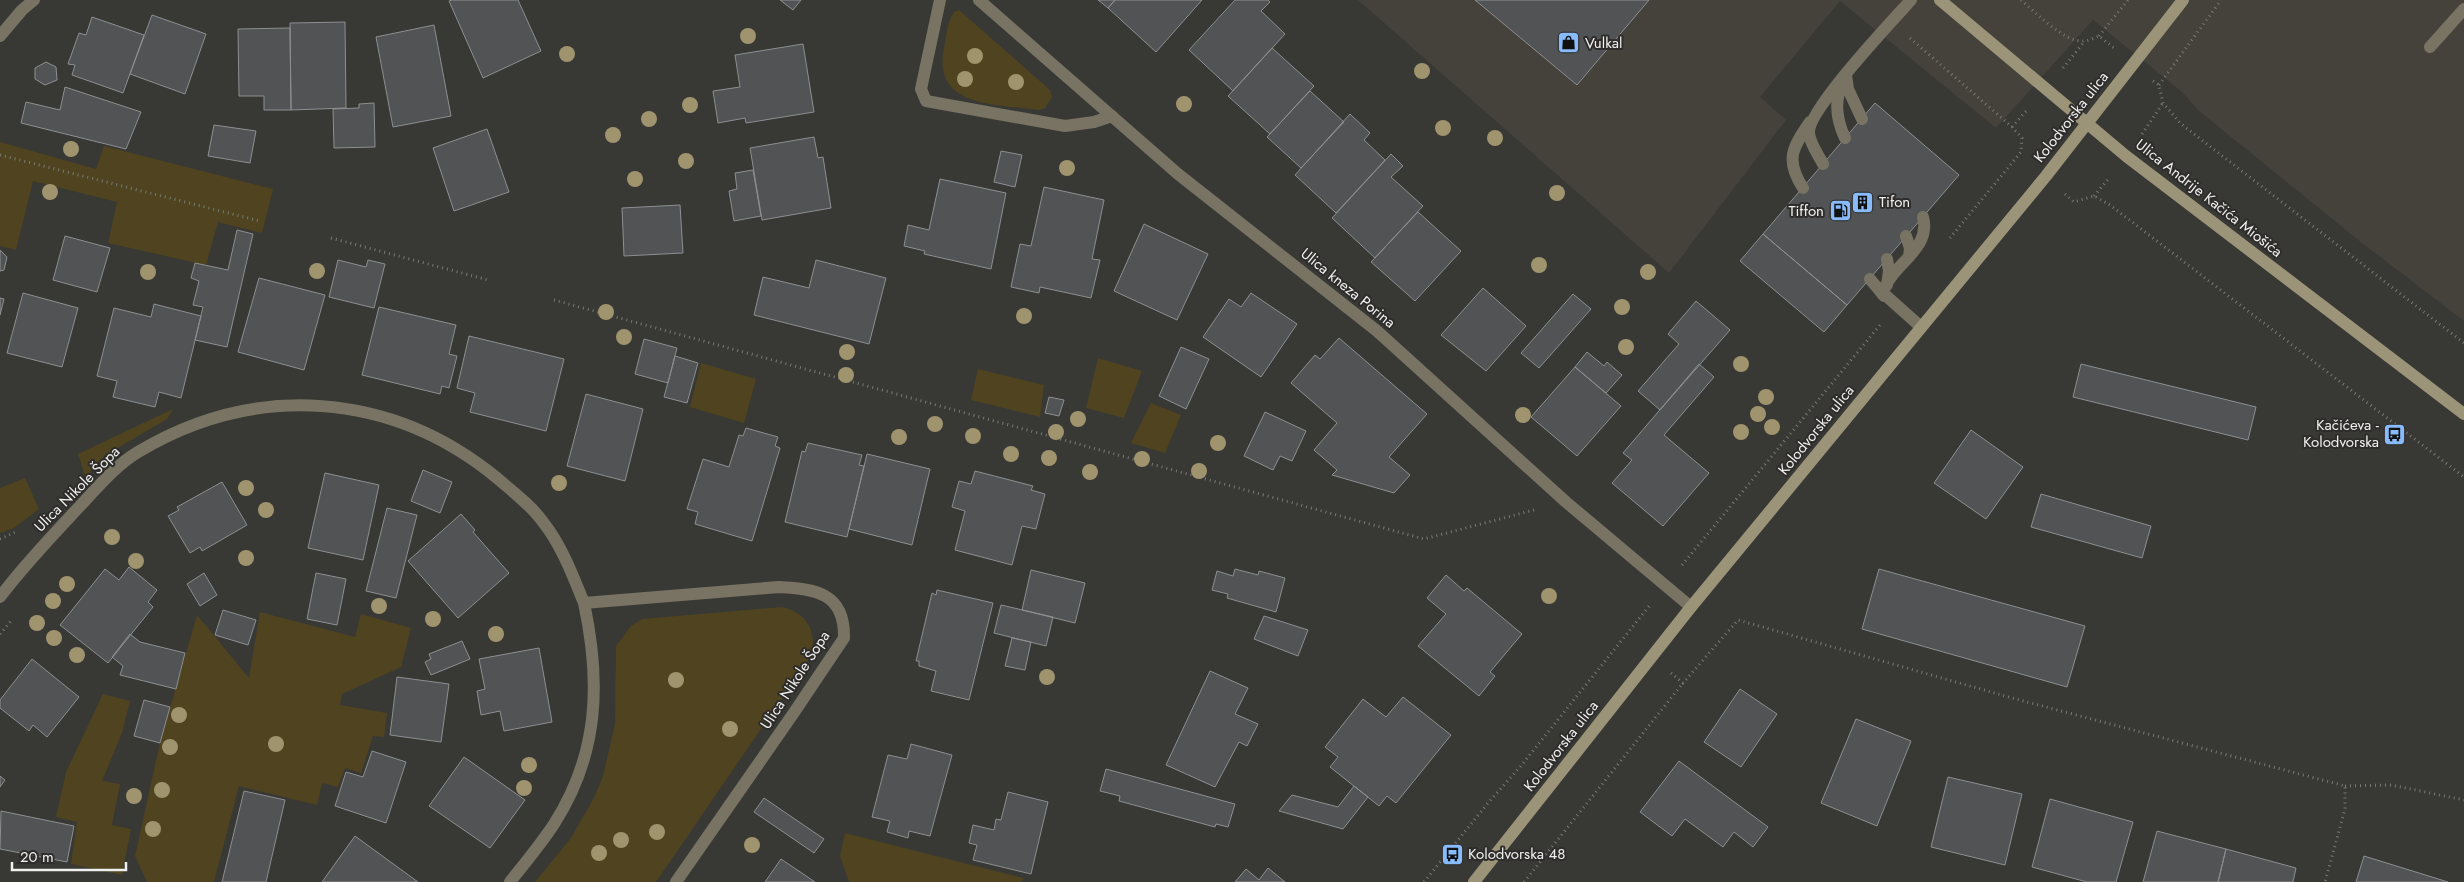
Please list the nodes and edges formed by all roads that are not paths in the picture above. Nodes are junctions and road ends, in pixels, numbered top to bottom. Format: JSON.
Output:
{"nodes":[{"id":1,"x":34,"y":0,"type":"edge"},
{"id":2,"x":940,"y":0,"type":"edge"},
{"id":3,"x":978,"y":0,"type":"edge"},
{"id":4,"x":1911,"y":0,"type":"edge"},
{"id":5,"x":1940,"y":0,"type":"edge"},
{"id":6,"x":2183,"y":0,"type":"edge"},
{"id":7,"x":2464,"y":9,"type":"edge"},
{"id":8,"x":0,"y":36,"type":"edge"},
{"id":9,"x":2430,"y":47,"type":"dead end"},
{"id":10,"x":1846,"y":75,"type":"junction"},
{"id":11,"x":1112,"y":116,"type":"junction"},
{"id":12,"x":1862,"y":119,"type":"dead end"},
{"id":13,"x":1811,"y":120,"type":"junction"},
{"id":14,"x":2086,"y":124,"type":"junction"},
{"id":15,"x":1845,"y":138,"type":"dead end"},
{"id":16,"x":1823,"y":164,"type":"dead end"},
{"id":17,"x":1803,"y":188,"type":"dead end"},
{"id":18,"x":1923,"y":217,"type":"dead end"},
{"id":19,"x":1906,"y":236,"type":"dead end"},
{"id":20,"x":1909,"y":257,"type":"junction"},
{"id":21,"x":1887,"y":259,"type":"dead end"},
{"id":22,"x":1870,"y":279,"type":"dead end"},
{"id":23,"x":1886,"y":290,"type":"junction"},
{"id":24,"x":1921,"y":327,"type":"junction"},
{"id":25,"x":2464,"y":414,"type":"edge"},
{"id":26,"x":0,"y":577,"type":"edge"},
{"id":27,"x":13,"y":579,"type":"junction"},
{"id":28,"x":0,"y":597,"type":"edge"},
{"id":29,"x":584,"y":603,"type":"junction"},
{"id":30,"x":1691,"y":607,"type":"junction"},
{"id":31,"x":510,"y":882,"type":"edge"},
{"id":32,"x":676,"y":882,"type":"edge"},
{"id":33,"x":1474,"y":882,"type":"edge"}],
"edges":[{"from":1,"to":8,"type":"street"},
{"from":2,"to":11,"type":"street"},
{"from":3,"to":11,"type":"street","name":"Ulica kneza Porina"},
{"from":4,"to":10,"type":"street"},
{"from":5,"to":14,"type":"street","name":"Ulica Andrije Kačića Miošića"},
{"from":6,"to":14,"type":"street","name":"Kolodvorska ulica"},
{"from":7,"to":9,"type":"street"},
{"from":10,"to":12,"type":"street"},
{"from":10,"to":13,"type":"street"},
{"from":10,"to":15,"type":"street"},
{"from":11,"to":30,"type":"street","name":"Ulica kneza Porina"},
{"from":13,"to":16,"type":"street"},
{"from":13,"to":17,"type":"street"},
{"from":14,"to":24,"type":"street","name":"Kolodvorska ulica"},
{"from":14,"to":25,"type":"street","name":"Ulica Andrije Kačića Miošića"},
{"from":18,"to":20,"type":"street"},
{"from":19,"to":20,"type":"street"},
{"from":20,"to":23,"type":"street"},
{"from":21,"to":23,"type":"street"},
{"from":22,"to":23,"type":"street"},
{"from":23,"to":24,"type":"street"},
{"from":24,"to":30,"type":"street","name":"Kolodvorska ulica"},
{"from":26,"to":27,"type":"street"},
{"from":27,"to":28,"type":"street","name":"Ulica Nikole Šopa"},
{"from":27,"to":29,"type":"street","name":"Ulica Nikole Šopa"},
{"from":29,"to":31,"type":"street","name":"Ulica Nikole Šopa"},
{"from":29,"to":32,"type":"street","name":"Ulica Nikole Šopa"},
{"from":30,"to":33,"type":"street","name":"Kolodvorska ulica"}]}
